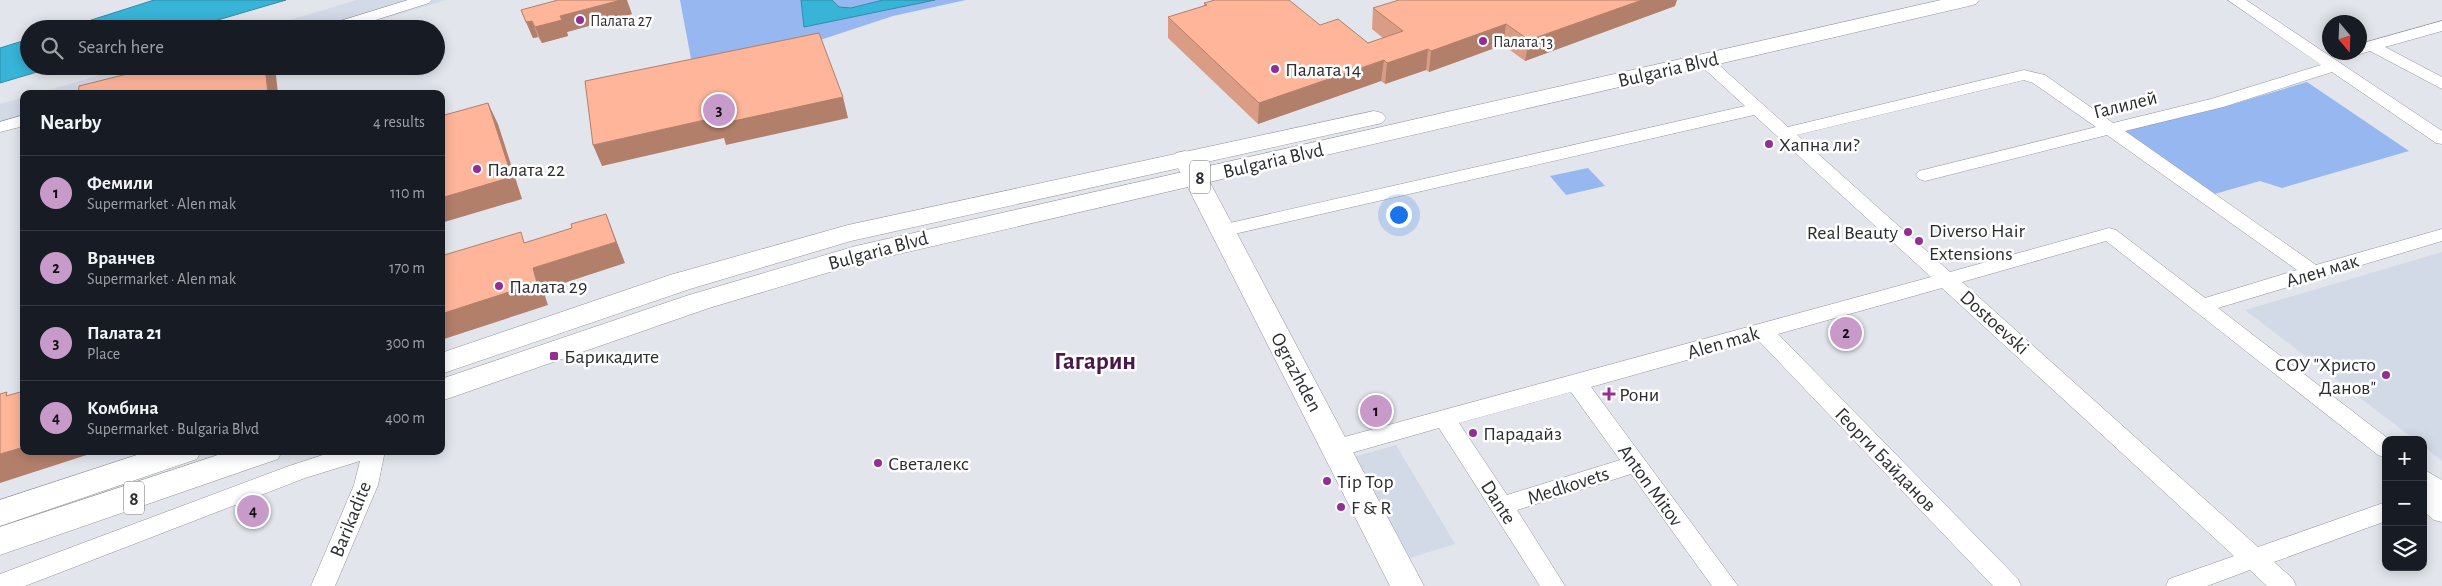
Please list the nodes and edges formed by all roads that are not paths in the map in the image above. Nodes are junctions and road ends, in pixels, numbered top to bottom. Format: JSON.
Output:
{"nodes":[{"id":1,"x":424,"y":0,"type":"edge"},
{"id":2,"x":1900,"y":0,"type":"edge"},
{"id":3,"x":1969,"y":0,"type":"edge"},
{"id":4,"x":2236,"y":0,"type":"edge"},
{"id":5,"x":359,"y":20,"type":"edge"},
{"id":6,"x":2442,"y":26,"type":"edge"},
{"id":7,"x":2367,"y":48,"type":"edge"},
{"id":8,"x":2367,"y":48,"type":"edge"},
{"id":9,"x":2322,"y":54,"type":"edge"},
{"id":10,"x":1704,"y":60,"type":"junction"},
{"id":11,"x":2332,"y":60,"type":"joint"},
{"id":12,"x":2442,"y":84,"type":"edge"},
{"id":13,"x":1756,"y":109,"type":"junction"},
{"id":14,"x":20,"y":121,"type":"edge"},
{"id":15,"x":0,"y":126,"type":"edge"},
{"id":16,"x":2109,"y":130,"type":"junction"},
{"id":17,"x":1784,"y":133,"type":"junction"},
{"id":18,"x":2442,"y":139,"type":"edge"},
{"id":19,"x":1190,"y":168,"type":"junction"},
{"id":20,"x":1925,"y":175,"type":"dead end"},
{"id":21,"x":1221,"y":231,"type":"junction"},
{"id":22,"x":2442,"y":236,"type":"edge"},
{"id":23,"x":2313,"y":272,"type":"junction"},
{"id":24,"x":1948,"y":280,"type":"junction"},
{"id":25,"x":2204,"y":306,"type":"junction"},
{"id":26,"x":1762,"y":331,"type":"junction"},
{"id":27,"x":445,"y":363,"type":"edge"},
{"id":28,"x":1576,"y":383,"type":"junction"},
{"id":29,"x":445,"y":389,"type":"edge"},
{"id":30,"x":1444,"y":419,"type":"junction"},
{"id":31,"x":2382,"y":445,"type":"edge"},
{"id":32,"x":1337,"y":448,"type":"junction"},
{"id":33,"x":174,"y":455,"type":"edge"},
{"id":34,"x":255,"y":455,"type":"edge"},
{"id":35,"x":350,"y":455,"type":"edge"},
{"id":36,"x":373,"y":455,"type":"edge"},
{"id":37,"x":1635,"y":464,"type":"junction"},
{"id":38,"x":1501,"y":506,"type":"junction"},
{"id":39,"x":2382,"y":512,"type":"edge"},
{"id":40,"x":0,"y":513,"type":"edge"},
{"id":41,"x":0,"y":541,"type":"edge"},
{"id":42,"x":2254,"y":558,"type":"junction"},
{"id":43,"x":0,"y":585,"type":"edge"},
{"id":44,"x":1721,"y":585,"type":"edge"},
{"id":45,"x":323,"y":586,"type":"edge"},
{"id":46,"x":1407,"y":586,"type":"edge"},
{"id":47,"x":1553,"y":586,"type":"edge"},
{"id":48,"x":2009,"y":586,"type":"edge"},
{"id":49,"x":2178,"y":586,"type":"edge"},
{"id":50,"x":2284,"y":586,"type":"edge"}],
"edges":[{"from":1,"to":5,"type":"street"},
{"from":2,"to":19,"type":"main road","number":"8"},
{"from":3,"to":10,"type":"main road","name":"Bulgaria Blvd","number":"8"},
{"from":4,"to":9,"type":"street"},
{"from":6,"to":7,"type":"street"},
{"from":8,"to":12,"type":"street"},
{"from":10,"to":13,"type":"street","name":"Dostoevski"},
{"from":10,"to":19,"type":"main road","name":"Bulgaria Blvd","number":"8"},
{"from":11,"to":16,"type":"street","name":"Галилей"},
{"from":11,"to":18,"type":"street"},
{"from":13,"to":17,"type":"street","name":"Dostoevski"},
{"from":13,"to":21,"type":"street"},
{"from":14,"to":15,"type":"street"},
{"from":16,"to":17,"type":"street"},
{"from":16,"to":20,"type":"street","name":"Галилей"},
{"from":16,"to":23,"type":"street"},
{"from":17,"to":24,"type":"street","name":"Dostoevski"},
{"from":19,"to":21,"type":"main road","name":"Ograzhden"},
{"from":19,"to":27,"type":"main road","number":"8"},
{"from":19,"to":29,"type":"main road","name":"Bulgaria Blvd","number":"8"},
{"from":21,"to":32,"type":"main road","name":"Ograzhden"},
{"from":22,"to":23,"type":"street","name":"Ален мак"},
{"from":23,"to":25,"type":"street","name":"Ален мак"},
{"from":24,"to":25,"type":"street","name":"Alen mak"},
{"from":24,"to":26,"type":"street","name":"Alen mak"},
{"from":24,"to":42,"type":"street","name":"Dostoevski"},
{"from":25,"to":31,"type":"street"},
{"from":26,"to":28,"type":"street","name":"Alen mak"},
{"from":26,"to":48,"type":"street","name":"Георги Байданов"},
{"from":28,"to":30,"type":"street","name":"Alen mak"},
{"from":28,"to":37,"type":"street","name":"Anton Mitov"},
{"from":30,"to":32,"type":"street","name":"Alen mak"},
{"from":30,"to":38,"type":"street","name":"Dante"},
{"from":32,"to":46,"type":"main road","name":"Ograzhden"},
{"from":33,"to":40,"type":"main road","number":"8"},
{"from":34,"to":41,"type":"main road","number":"8"},
{"from":35,"to":43,"type":"street"},
{"from":36,"to":45,"type":"street","name":"Barikadite"},
{"from":37,"to":38,"type":"street","name":"Medkovets"},
{"from":37,"to":44,"type":"street","name":"Anton Mitov"},
{"from":38,"to":47,"type":"street","name":"Dante"},
{"from":39,"to":42,"type":"street"},
{"from":42,"to":49,"type":"street"},
{"from":42,"to":50,"type":"street","name":"Dostoevski"}]}
